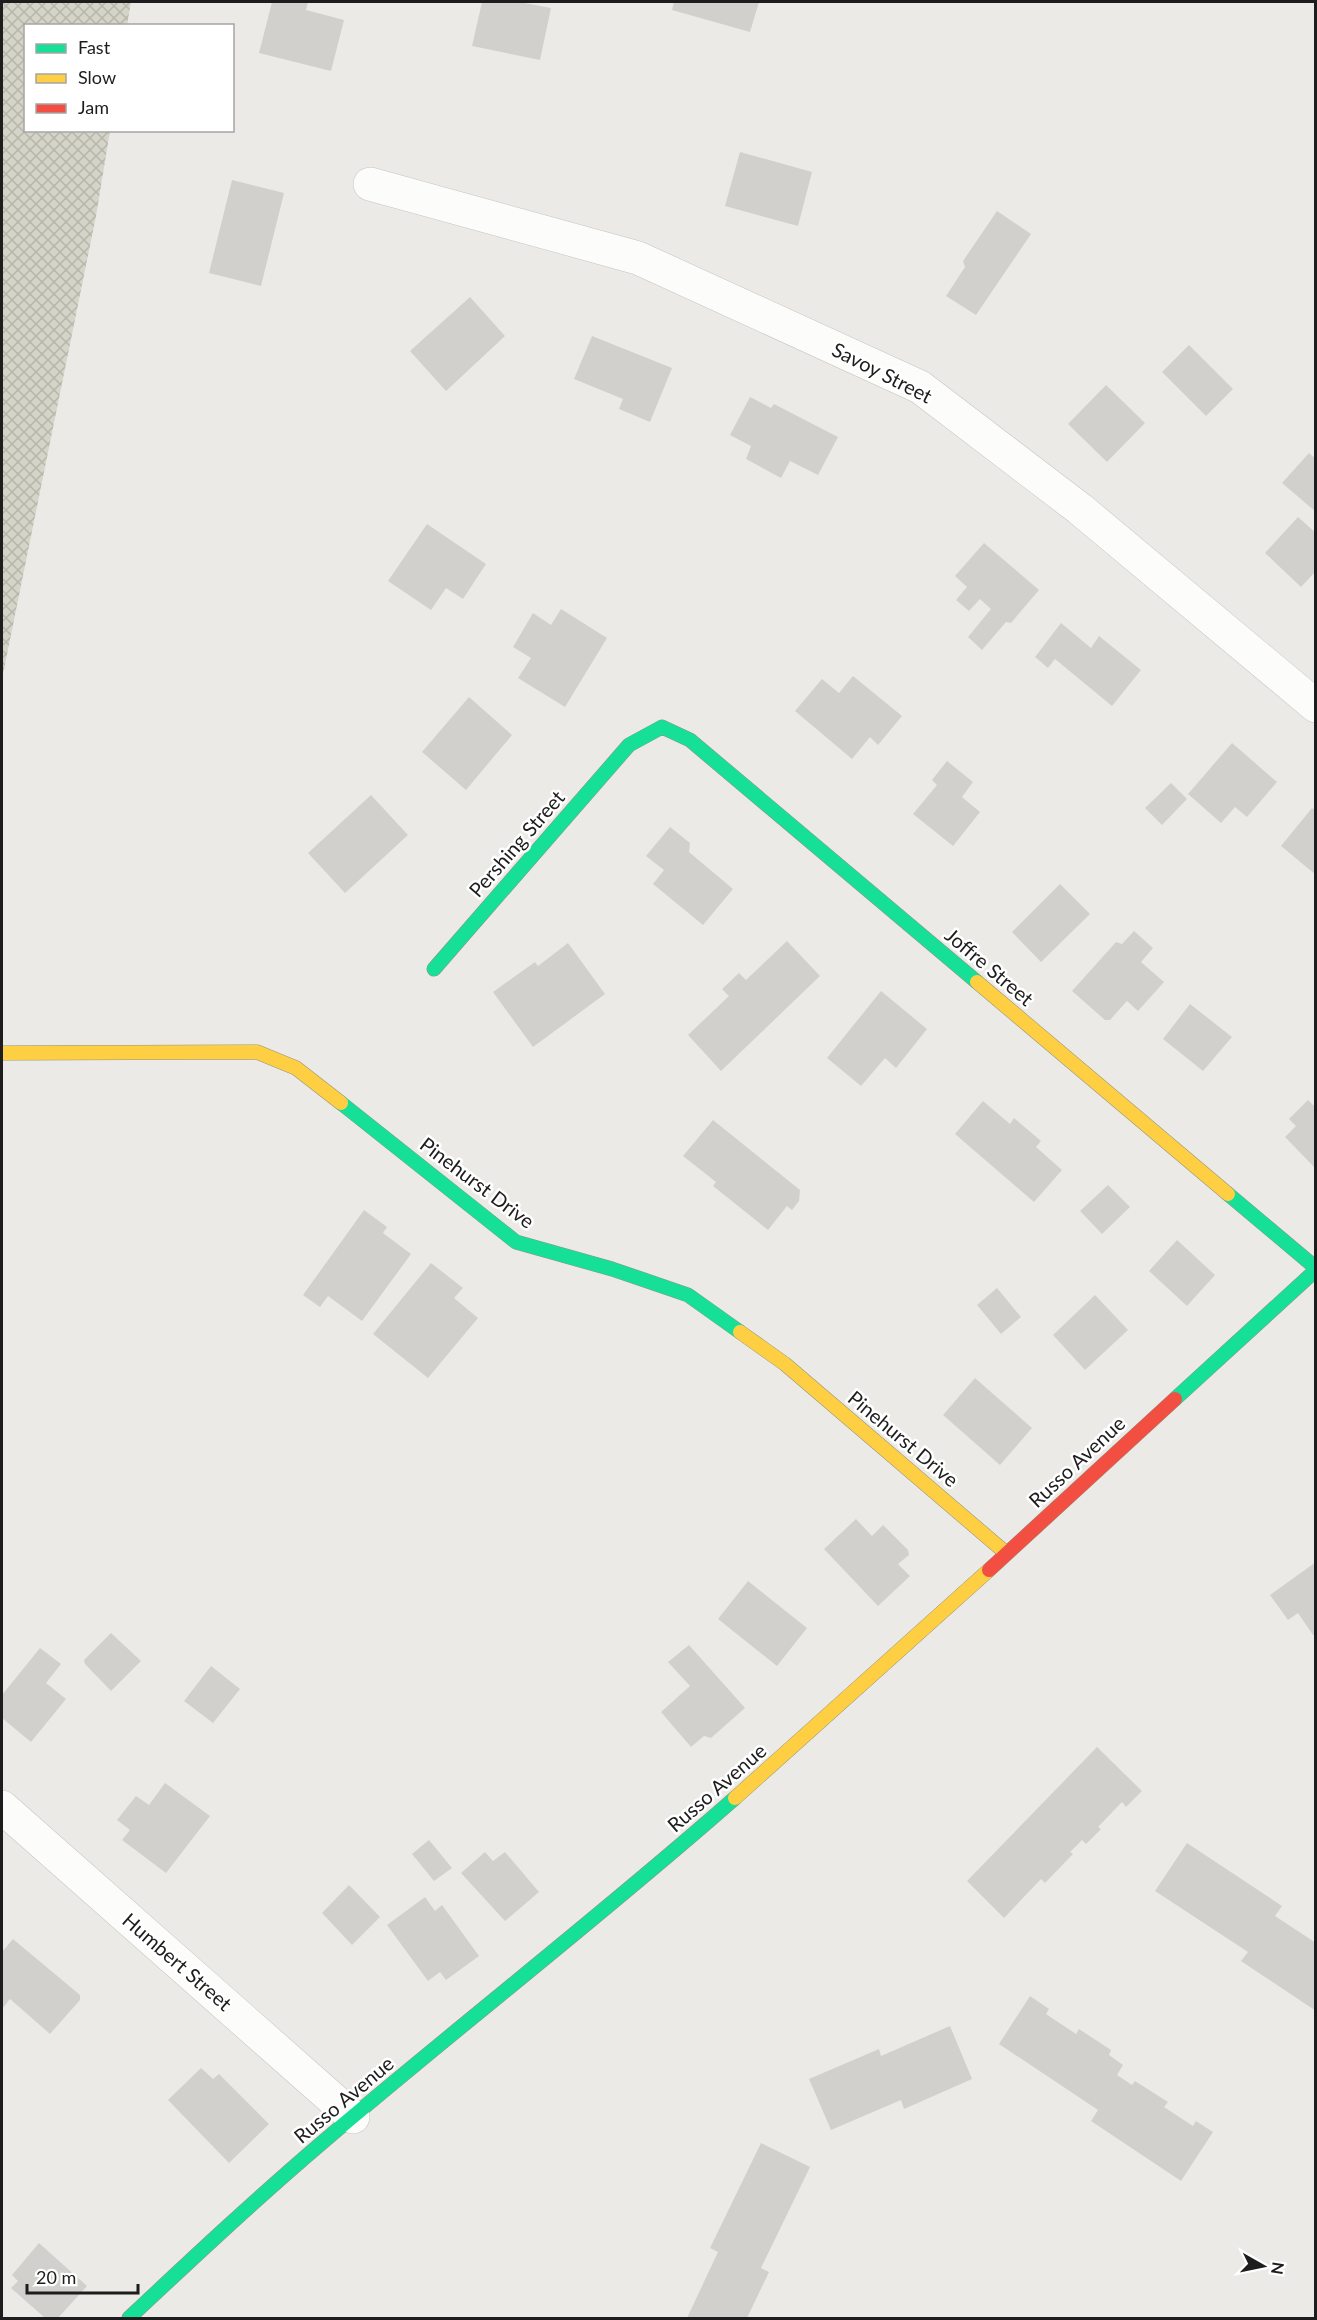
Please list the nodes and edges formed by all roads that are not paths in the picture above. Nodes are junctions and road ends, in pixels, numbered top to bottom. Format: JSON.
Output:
{"nodes":[{"id":1,"x":370,"y":184,"type":"dead end"},
{"id":2,"x":1314,"y":703,"type":"edge"},
{"id":3,"x":629,"y":745,"type":"joint"},
{"id":4,"x":434,"y":969,"type":"dead end"},
{"id":5,"x":2,"y":1053,"type":"edge"},
{"id":6,"x":1316,"y":1269,"type":"edge"},
{"id":7,"x":1006,"y":1552,"type":"junction"},
{"id":8,"x":2,"y":1808,"type":"edge"},
{"id":9,"x":352,"y":2117,"type":"junction"},
{"id":10,"x":129,"y":2319,"type":"edge"}],
"edges":[{"from":1,"to":2,"type":"street","name":"Savoy Street"},
{"from":3,"to":4,"type":"street","name":"Pershing Street"},
{"from":3,"to":6,"type":"street","name":"Joffre Street"},
{"from":5,"to":7,"type":"street","name":"Pinehurst Drive"},
{"from":6,"to":7,"type":"street","name":"Russo Avenue"},
{"from":7,"to":9,"type":"street","name":"Russo Avenue"},
{"from":8,"to":9,"type":"street","name":"Humbert Street"},
{"from":9,"to":10,"type":"street","name":"Russo Avenue"}]}
